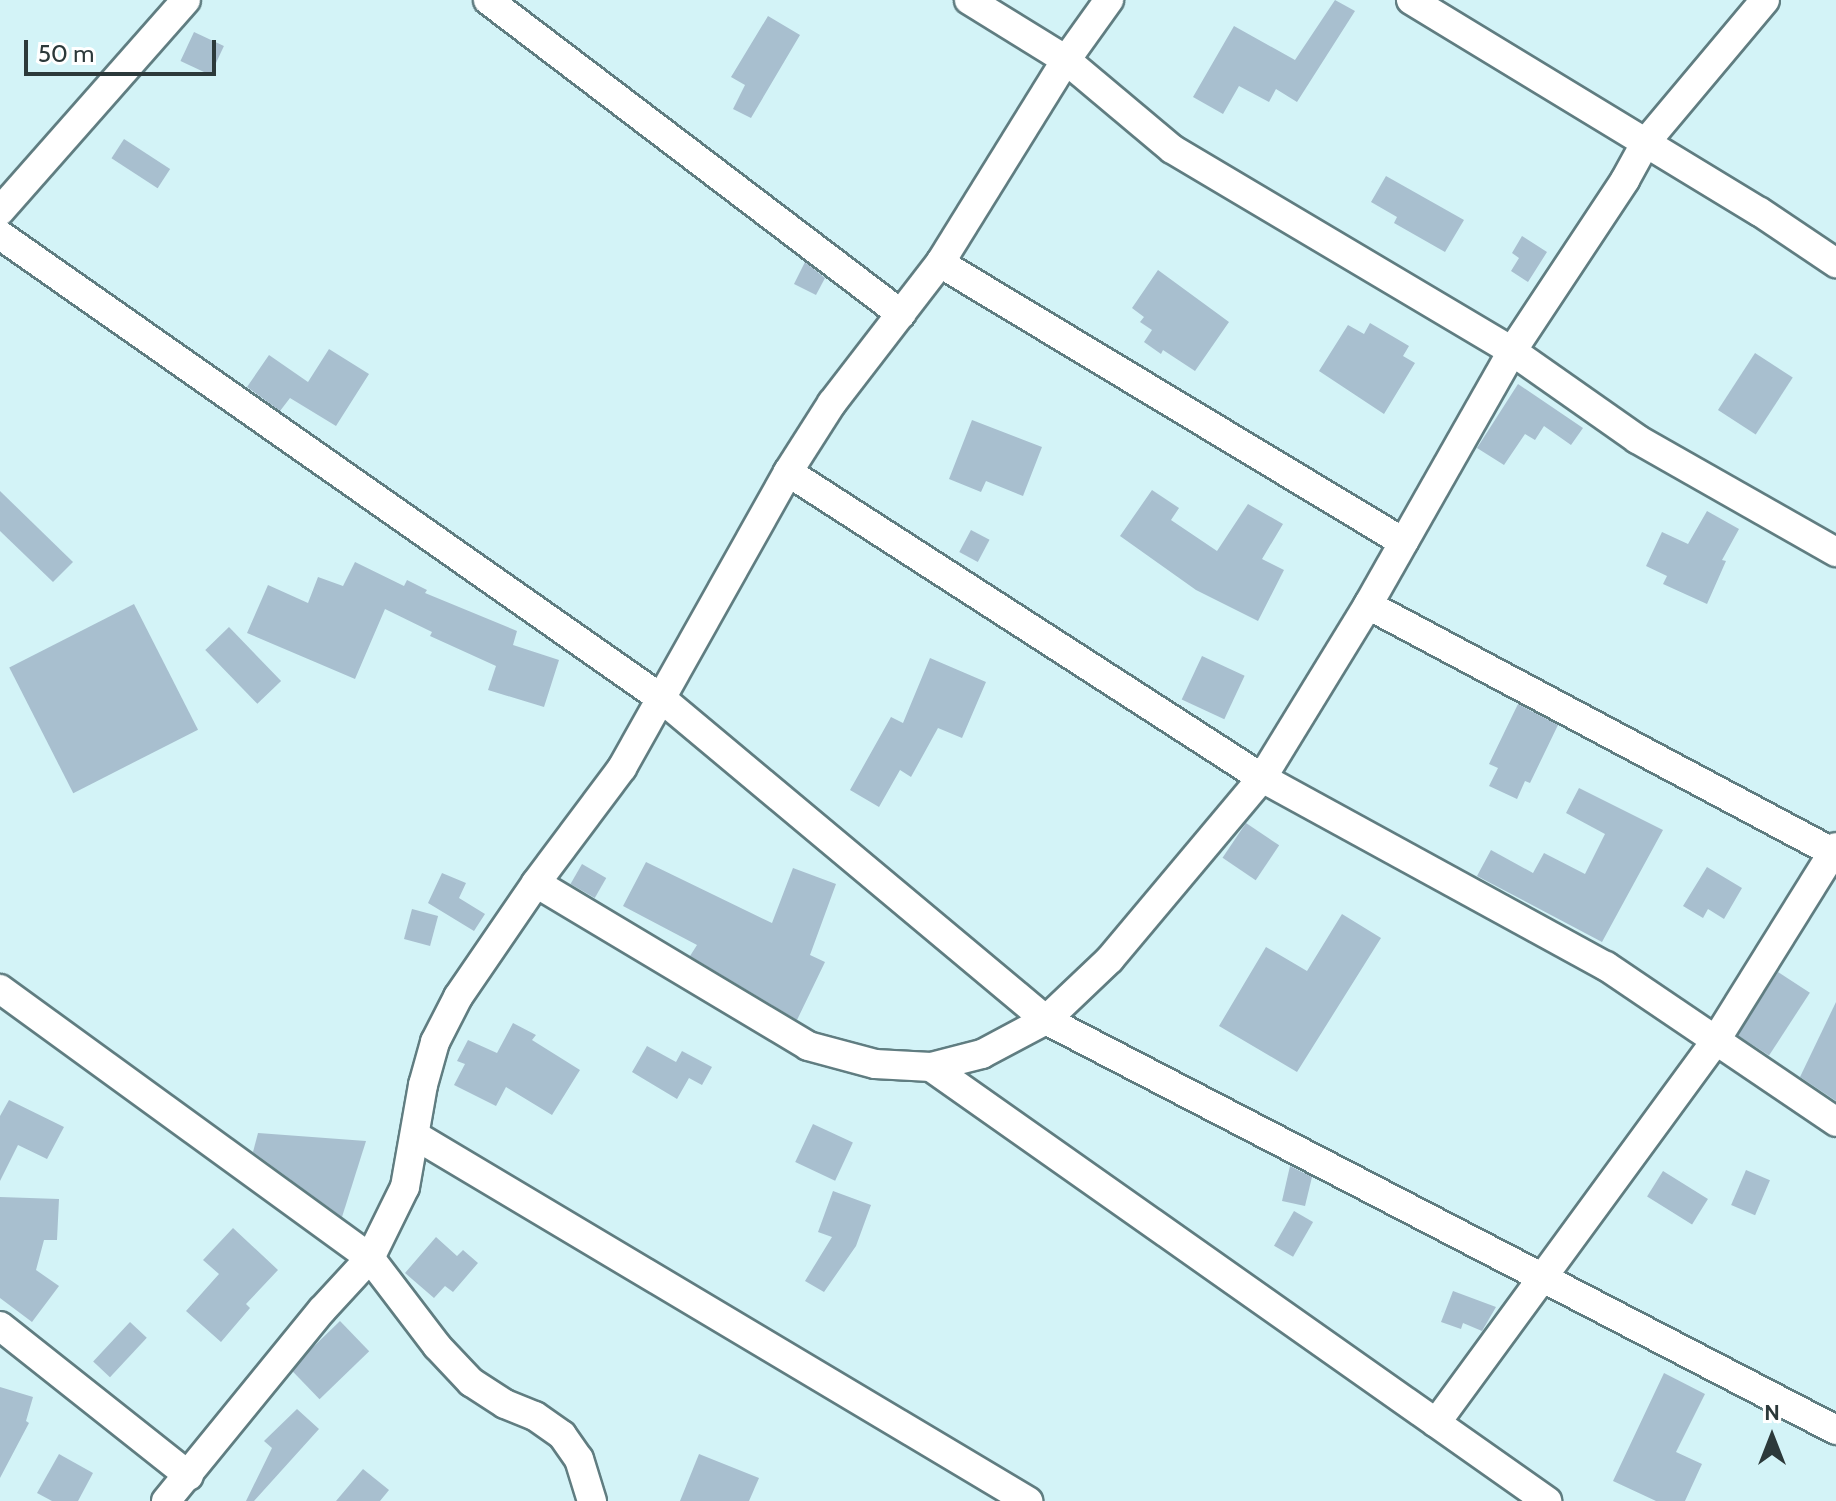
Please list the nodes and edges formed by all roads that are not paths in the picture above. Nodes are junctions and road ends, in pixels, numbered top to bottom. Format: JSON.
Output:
{"nodes":[{"id":1,"x":186,"y":0,"type":"edge"},
{"id":2,"x":488,"y":0,"type":"edge"},
{"id":3,"x":969,"y":0,"type":"edge"},
{"id":4,"x":1109,"y":0,"type":"edge"},
{"id":5,"x":1411,"y":0,"type":"edge"},
{"id":6,"x":1765,"y":0,"type":"edge"},
{"id":7,"x":1066,"y":60,"type":"junction"},
{"id":8,"x":1646,"y":142,"type":"junction"},
{"id":9,"x":0,"y":211,"type":"edge"},
{"id":10,"x":0,"y":235,"type":"edge"},
{"id":11,"x":940,"y":263,"type":"junction"},
{"id":12,"x":1836,"y":263,"type":"edge"},
{"id":13,"x":901,"y":314,"type":"junction"},
{"id":14,"x":1512,"y":351,"type":"junction"},
{"id":15,"x":788,"y":472,"type":"junction"},
{"id":16,"x":1403,"y":542,"type":"junction"},
{"id":17,"x":1836,"y":552,"type":"edge"},
{"id":18,"x":1368,"y":605,"type":"junction"},
{"id":19,"x":662,"y":699,"type":"junction"},
{"id":20,"x":1262,"y":778,"type":"junction"},
{"id":21,"x":1835,"y":851,"type":"edge"},
{"id":22,"x":536,"y":883,"type":"junction"},
{"id":23,"x":0,"y":989,"type":"edge"},
{"id":24,"x":1046,"y":1020,"type":"junction"},
{"id":25,"x":1716,"y":1040,"type":"junction"},
{"id":26,"x":931,"y":1067,"type":"junction"},
{"id":27,"x":1836,"y":1122,"type":"edge"},
{"id":28,"x":416,"y":1136,"type":"junction"},
{"id":29,"x":370,"y":1258,"type":"junction"},
{"id":30,"x":1542,"y":1278,"type":"junction"},
{"id":31,"x":0,"y":1326,"type":"edge"},
{"id":32,"x":1436,"y":1423,"type":"junction"},
{"id":33,"x":1836,"y":1430,"type":"edge"},
{"id":34,"x":189,"y":1476,"type":"junction"},
{"id":35,"x":166,"y":1501,"type":"edge"},
{"id":36,"x":592,"y":1501,"type":"edge"},
{"id":37,"x":1028,"y":1501,"type":"edge"},
{"id":38,"x":1547,"y":1501,"type":"edge"}],
"edges":[{"from":1,"to":9,"type":"street"},
{"from":2,"to":13,"type":"street"},
{"from":3,"to":7,"type":"street"},
{"from":4,"to":7,"type":"street"},
{"from":5,"to":8,"type":"street"},
{"from":6,"to":8,"type":"street"},
{"from":7,"to":11,"type":"street"},
{"from":7,"to":14,"type":"street"},
{"from":8,"to":12,"type":"street"},
{"from":8,"to":14,"type":"street"},
{"from":10,"to":19,"type":"street"},
{"from":11,"to":13,"type":"street"},
{"from":11,"to":16,"type":"street"},
{"from":13,"to":15,"type":"street"},
{"from":14,"to":16,"type":"street"},
{"from":14,"to":17,"type":"street"},
{"from":15,"to":19,"type":"street"},
{"from":15,"to":20,"type":"street"},
{"from":16,"to":18,"type":"street"},
{"from":18,"to":20,"type":"street"},
{"from":18,"to":21,"type":"street"},
{"from":19,"to":22,"type":"street"},
{"from":19,"to":24,"type":"street"},
{"from":20,"to":24,"type":"street"},
{"from":20,"to":25,"type":"street"},
{"from":21,"to":25,"type":"street"},
{"from":22,"to":26,"type":"street"},
{"from":22,"to":28,"type":"street"},
{"from":23,"to":29,"type":"street"},
{"from":24,"to":26,"type":"street"},
{"from":24,"to":30,"type":"street"},
{"from":25,"to":27,"type":"street"},
{"from":25,"to":30,"type":"street"},
{"from":26,"to":32,"type":"street"},
{"from":28,"to":29,"type":"street"},
{"from":28,"to":37,"type":"street"},
{"from":29,"to":34,"type":"street"},
{"from":29,"to":36,"type":"street"},
{"from":30,"to":32,"type":"street"},
{"from":30,"to":33,"type":"street"},
{"from":31,"to":34,"type":"street"},
{"from":32,"to":38,"type":"street"},
{"from":34,"to":35,"type":"street"}]}
